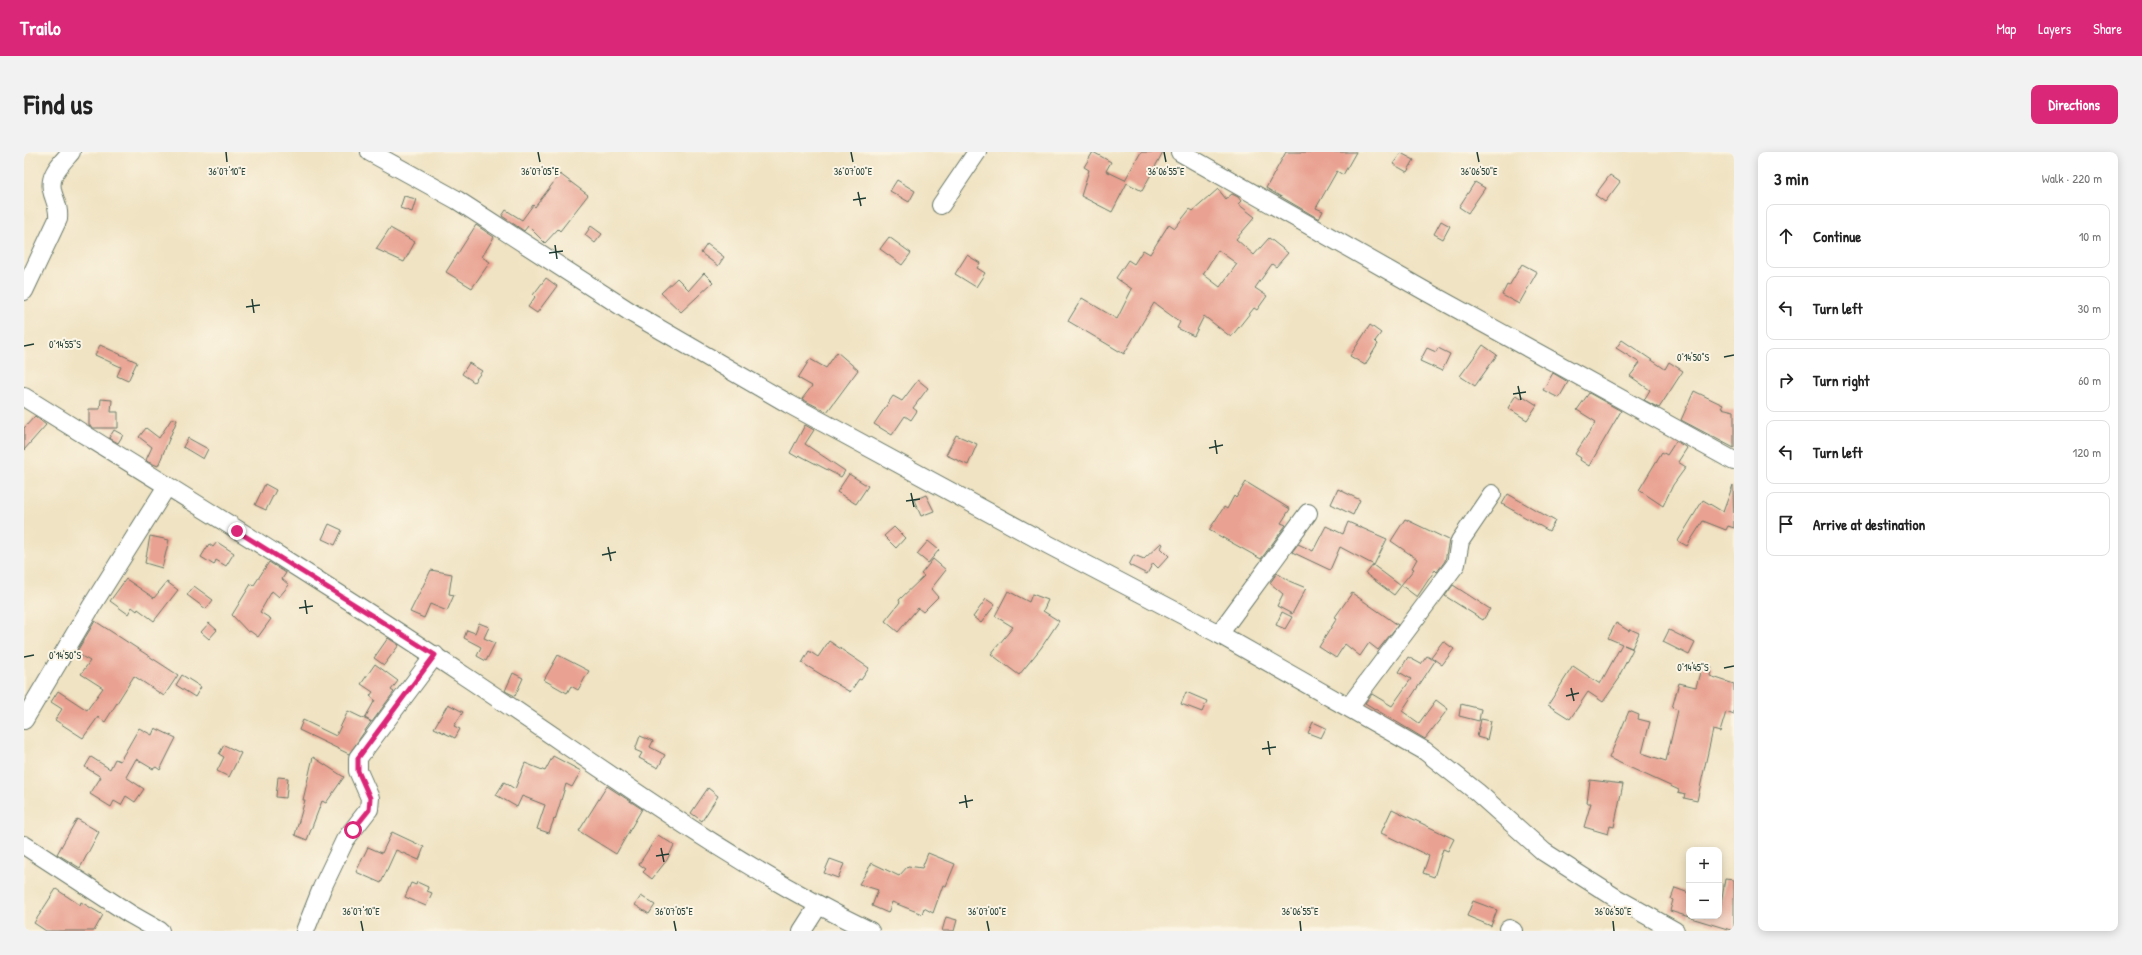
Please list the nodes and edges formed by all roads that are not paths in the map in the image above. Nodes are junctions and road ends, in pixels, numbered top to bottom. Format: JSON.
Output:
{"nodes":[{"id":1,"x":71,"y":152,"type":"edge"},
{"id":2,"x":370,"y":152,"type":"edge"},
{"id":3,"x":977,"y":152,"type":"edge"},
{"id":4,"x":1180,"y":152,"type":"edge"},
{"id":5,"x":941,"y":205,"type":"dead end"},
{"id":6,"x":24,"y":291,"type":"edge"},
{"id":7,"x":24,"y":397,"type":"edge"},
{"id":8,"x":1734,"y":461,"type":"edge"},
{"id":9,"x":167,"y":486,"type":"junction"},
{"id":10,"x":1492,"y":494,"type":"dead end"},
{"id":11,"x":1308,"y":513,"type":"dead end"},
{"id":12,"x":1219,"y":634,"type":"junction"},
{"id":13,"x":435,"y":655,"type":"junction"},
{"id":14,"x":1349,"y":707,"type":"junction"},
{"id":15,"x":24,"y":720,"type":"edge"},
{"id":16,"x":24,"y":844,"type":"edge"},
{"id":17,"x":818,"y":906,"type":"junction"},
{"id":18,"x":160,"y":931,"type":"edge"},
{"id":19,"x":305,"y":931,"type":"edge"},
{"id":20,"x":802,"y":931,"type":"edge"},
{"id":21,"x":870,"y":931,"type":"edge"},
{"id":22,"x":1675,"y":931,"type":"edge"}],
"edges":[{"from":1,"to":6,"type":"street"},
{"from":2,"to":12,"type":"street"},
{"from":3,"to":5,"type":"street"},
{"from":4,"to":8,"type":"street"},
{"from":7,"to":9,"type":"street"},
{"from":9,"to":13,"type":"street"},
{"from":9,"to":15,"type":"street"},
{"from":10,"to":14,"type":"street"},
{"from":11,"to":12,"type":"street"},
{"from":12,"to":14,"type":"street"},
{"from":13,"to":17,"type":"street"},
{"from":13,"to":19,"type":"street"},
{"from":14,"to":22,"type":"street"},
{"from":16,"to":18,"type":"street"},
{"from":17,"to":20,"type":"street"},
{"from":17,"to":21,"type":"street"}]}
